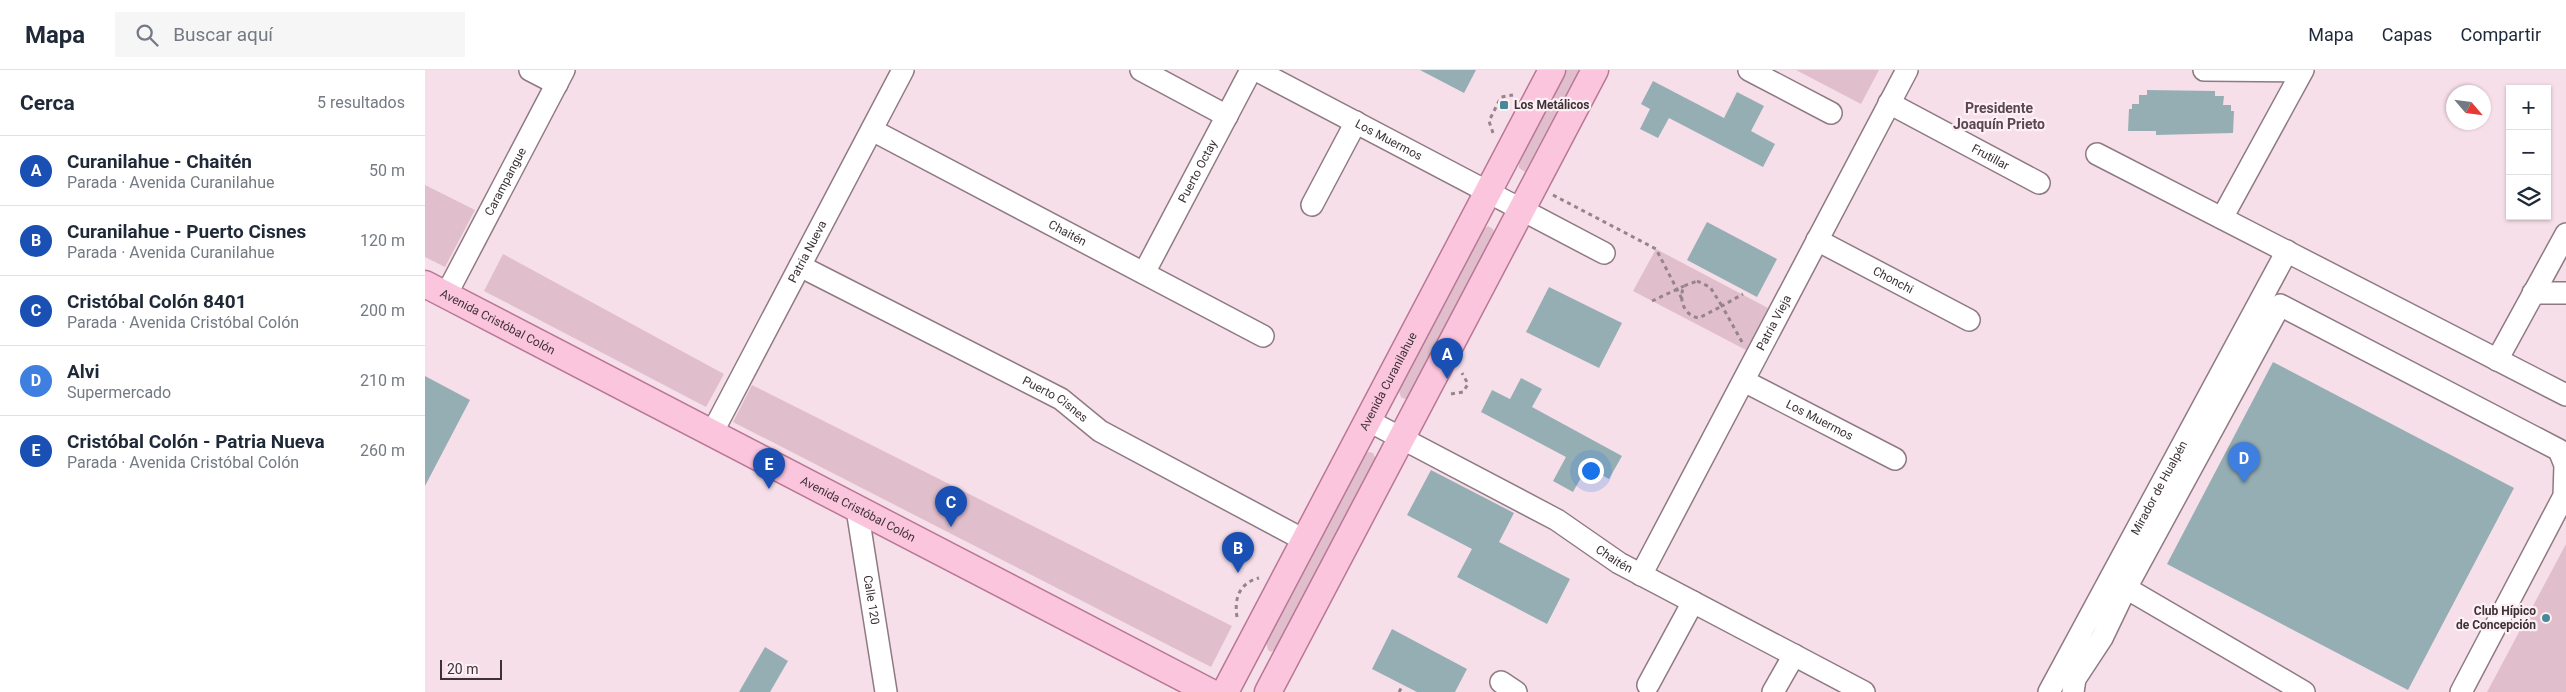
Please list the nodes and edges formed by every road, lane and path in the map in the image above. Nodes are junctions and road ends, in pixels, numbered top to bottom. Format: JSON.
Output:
{"nodes":[{"id":1,"x":530,"y":70,"type":"edge"},
{"id":2,"x":903,"y":70,"type":"edge"},
{"id":3,"x":1141,"y":70,"type":"edge"},
{"id":4,"x":1251,"y":70,"type":"edge"},
{"id":5,"x":1257,"y":70,"type":"edge"},
{"id":6,"x":1552,"y":70,"type":"edge"},
{"id":7,"x":1595,"y":70,"type":"edge"},
{"id":8,"x":1749,"y":70,"type":"edge"},
{"id":9,"x":1907,"y":70,"type":"edge"},
{"id":10,"x":2204,"y":70,"type":"edge"},
{"id":11,"x":2303,"y":70,"type":"edge"},
{"id":12,"x":561,"y":77,"type":"edge"},
{"id":13,"x":1889,"y":103,"type":"junction"},
{"id":14,"x":1831,"y":113,"type":"dead end"},
{"id":15,"x":1227,"y":116,"type":"junction"},
{"id":16,"x":1356,"y":122,"type":"junction"},
{"id":17,"x":872,"y":130,"type":"junction"},
{"id":18,"x":2097,"y":154,"type":"dead end"},
{"id":19,"x":2039,"y":183,"type":"dead end"},
{"id":20,"x":1535,"y":185,"type":"junction"},
{"id":21,"x":1488,"y":191,"type":"junction"},
{"id":22,"x":1312,"y":205,"type":"dead end"},
{"id":23,"x":1522,"y":209,"type":"junction"},
{"id":24,"x":2222,"y":218,"type":"junction"},
{"id":25,"x":2566,"y":234,"type":"edge"},
{"id":26,"x":1817,"y":240,"type":"junction"},
{"id":27,"x":2287,"y":251,"type":"junction"},
{"id":28,"x":1604,"y":253,"type":"dead end"},
{"id":29,"x":800,"y":266,"type":"junction"},
{"id":30,"x":1144,"y":273,"type":"junction"},
{"id":31,"x":1687,"y":284,"type":"junction"},
{"id":32,"x":1676,"y":289,"type":"junction"},
{"id":33,"x":435,"y":290,"type":"edge"},
{"id":34,"x":2533,"y":293,"type":"junction"},
{"id":35,"x":1743,"y":294,"type":"dead end"},
{"id":36,"x":2566,"y":294,"type":"edge"},
{"id":37,"x":1681,"y":299,"type":"junction"},
{"id":38,"x":1653,"y":301,"type":"dead end"},
{"id":39,"x":1722,"y":306,"type":"junction"},
{"id":40,"x":1969,"y":320,"type":"dead end"},
{"id":41,"x":1263,"y":336,"type":"dead end"},
{"id":42,"x":2497,"y":360,"type":"junction"},
{"id":43,"x":1748,"y":372,"type":"junction"},
{"id":44,"x":2566,"y":395,"type":"edge"},
{"id":45,"x":1367,"y":420,"type":"junction"},
{"id":46,"x":712,"y":433,"type":"junction"},
{"id":47,"x":1401,"y":438,"type":"junction"},
{"id":48,"x":1895,"y":458,"type":"dead end"},
{"id":49,"x":857,"y":508,"type":"junction"},
{"id":50,"x":1305,"y":540,"type":"junction"},
{"id":51,"x":1641,"y":575,"type":"junction"},
{"id":52,"x":2126,"y":588,"type":"junction"},
{"id":53,"x":1693,"y":602,"type":"junction"},
{"id":54,"x":1794,"y":655,"type":"junction"},
{"id":55,"x":1403,"y":685,"type":"dead end"},
{"id":56,"x":1648,"y":685,"type":"dead end"},
{"id":57,"x":1861,"y":691,"type":"edge"},
{"id":58,"x":886,"y":692,"type":"edge"},
{"id":59,"x":1210,"y":692,"type":"edge"},
{"id":60,"x":1225,"y":692,"type":"edge"},
{"id":61,"x":1268,"y":692,"type":"edge"},
{"id":62,"x":1399,"y":692,"type":"edge"},
{"id":63,"x":1773,"y":692,"type":"edge"},
{"id":64,"x":2049,"y":692,"type":"edge"},
{"id":65,"x":2073,"y":692,"type":"edge"},
{"id":66,"x":2304,"y":692,"type":"edge"},
{"id":67,"x":2461,"y":692,"type":"edge"}],
"edges":[{"from":1,"to":12,"type":"street"},
{"from":2,"to":17,"type":"street","name":"Patria Nueva"},
{"from":3,"to":15,"type":"street"},
{"from":4,"to":15,"type":"street","name":"Puerto Octay"},
{"from":5,"to":16,"type":"street","name":"Los Muermos"},
{"from":6,"to":21,"type":"main road","name":"Avenida Curanilahue"},
{"from":7,"to":20,"type":"main road"},
{"from":8,"to":14,"type":"street"},
{"from":9,"to":13,"type":"street","name":"Patria Vieja"},
{"from":10,"to":11,"type":"street"},
{"from":11,"to":24,"type":"street"},
{"from":12,"to":33,"type":"street","name":"Carampangue"},
{"from":13,"to":19,"type":"street","name":"Frutillar"},
{"from":13,"to":26,"type":"street","name":"Patria Vieja"},
{"from":15,"to":30,"type":"street","name":"Puerto Octay"},
{"from":16,"to":21,"type":"street","name":"Los Muermos"},
{"from":16,"to":22,"type":"street"},
{"from":17,"to":29,"type":"street","name":"Patria Nueva"},
{"from":17,"to":30,"type":"street","name":"Chaitén"},
{"from":18,"to":24,"type":"street"},
{"from":20,"to":23,"type":"main road"},
{"from":20,"to":32,"type":"path"},
{"from":21,"to":23,"type":"street","name":"Los Muermos"},
{"from":21,"to":45,"type":"main road","name":"Avenida Curanilahue"},
{"from":23,"to":28,"type":"street","name":"Los Muermos"},
{"from":23,"to":47,"type":"main road"},
{"from":24,"to":27,"type":"street"},
{"from":25,"to":34,"type":"street"},
{"from":26,"to":40,"type":"street","name":"Chonchi"},
{"from":26,"to":43,"type":"street","name":"Patria Vieja"},
{"from":27,"to":42,"type":"street"},
{"from":27,"to":64,"type":"street","name":"Mirador de Hualpén"},
{"from":29,"to":46,"type":"street","name":"Patria Nueva"},
{"from":29,"to":50,"type":"street","name":"Puerto Cisnes"},
{"from":30,"to":41,"type":"street","name":"Chaitén"},
{"from":31,"to":32,"type":"path"},
{"from":31,"to":37,"type":"path"},
{"from":31,"to":39,"type":"path"},
{"from":32,"to":37,"type":"path"},
{"from":32,"to":38,"type":"path"},
{"from":33,"to":46,"type":"main road","name":"Avenida Cristóbal Colón"},
{"from":34,"to":36,"type":"street"},
{"from":34,"to":42,"type":"street"},
{"from":35,"to":39,"type":"path"},
{"from":37,"to":39,"type":"path"},
{"from":39,"to":43,"type":"path"},
{"from":42,"to":44,"type":"street"},
{"from":43,"to":48,"type":"street","name":"Los Muermos"},
{"from":43,"to":51,"type":"street","name":"Patria Vieja"},
{"from":45,"to":47,"type":"street","name":"Chaitén"},
{"from":45,"to":50,"type":"main road","name":"Avenida Curanilahue"},
{"from":46,"to":49,"type":"main road","name":"Avenida Cristóbal Colón"},
{"from":47,"to":51,"type":"street","name":"Chaitén"},
{"from":47,"to":61,"type":"main road"},
{"from":49,"to":58,"type":"street","name":"Calle 120"},
{"from":49,"to":59,"type":"main road","name":"Avenida Cristóbal Colón"},
{"from":50,"to":60,"type":"main road","name":"Avenida Curanilahue"},
{"from":51,"to":53,"type":"street","name":"Chaitén"},
{"from":52,"to":65,"type":"street"},
{"from":52,"to":66,"type":"street"},
{"from":52,"to":67,"type":"street"},
{"from":53,"to":54,"type":"street","name":"Chaitén"},
{"from":53,"to":56,"type":"street"},
{"from":54,"to":57,"type":"street","name":"Chaitén"},
{"from":54,"to":63,"type":"street"},
{"from":55,"to":62,"type":"path"}]}
